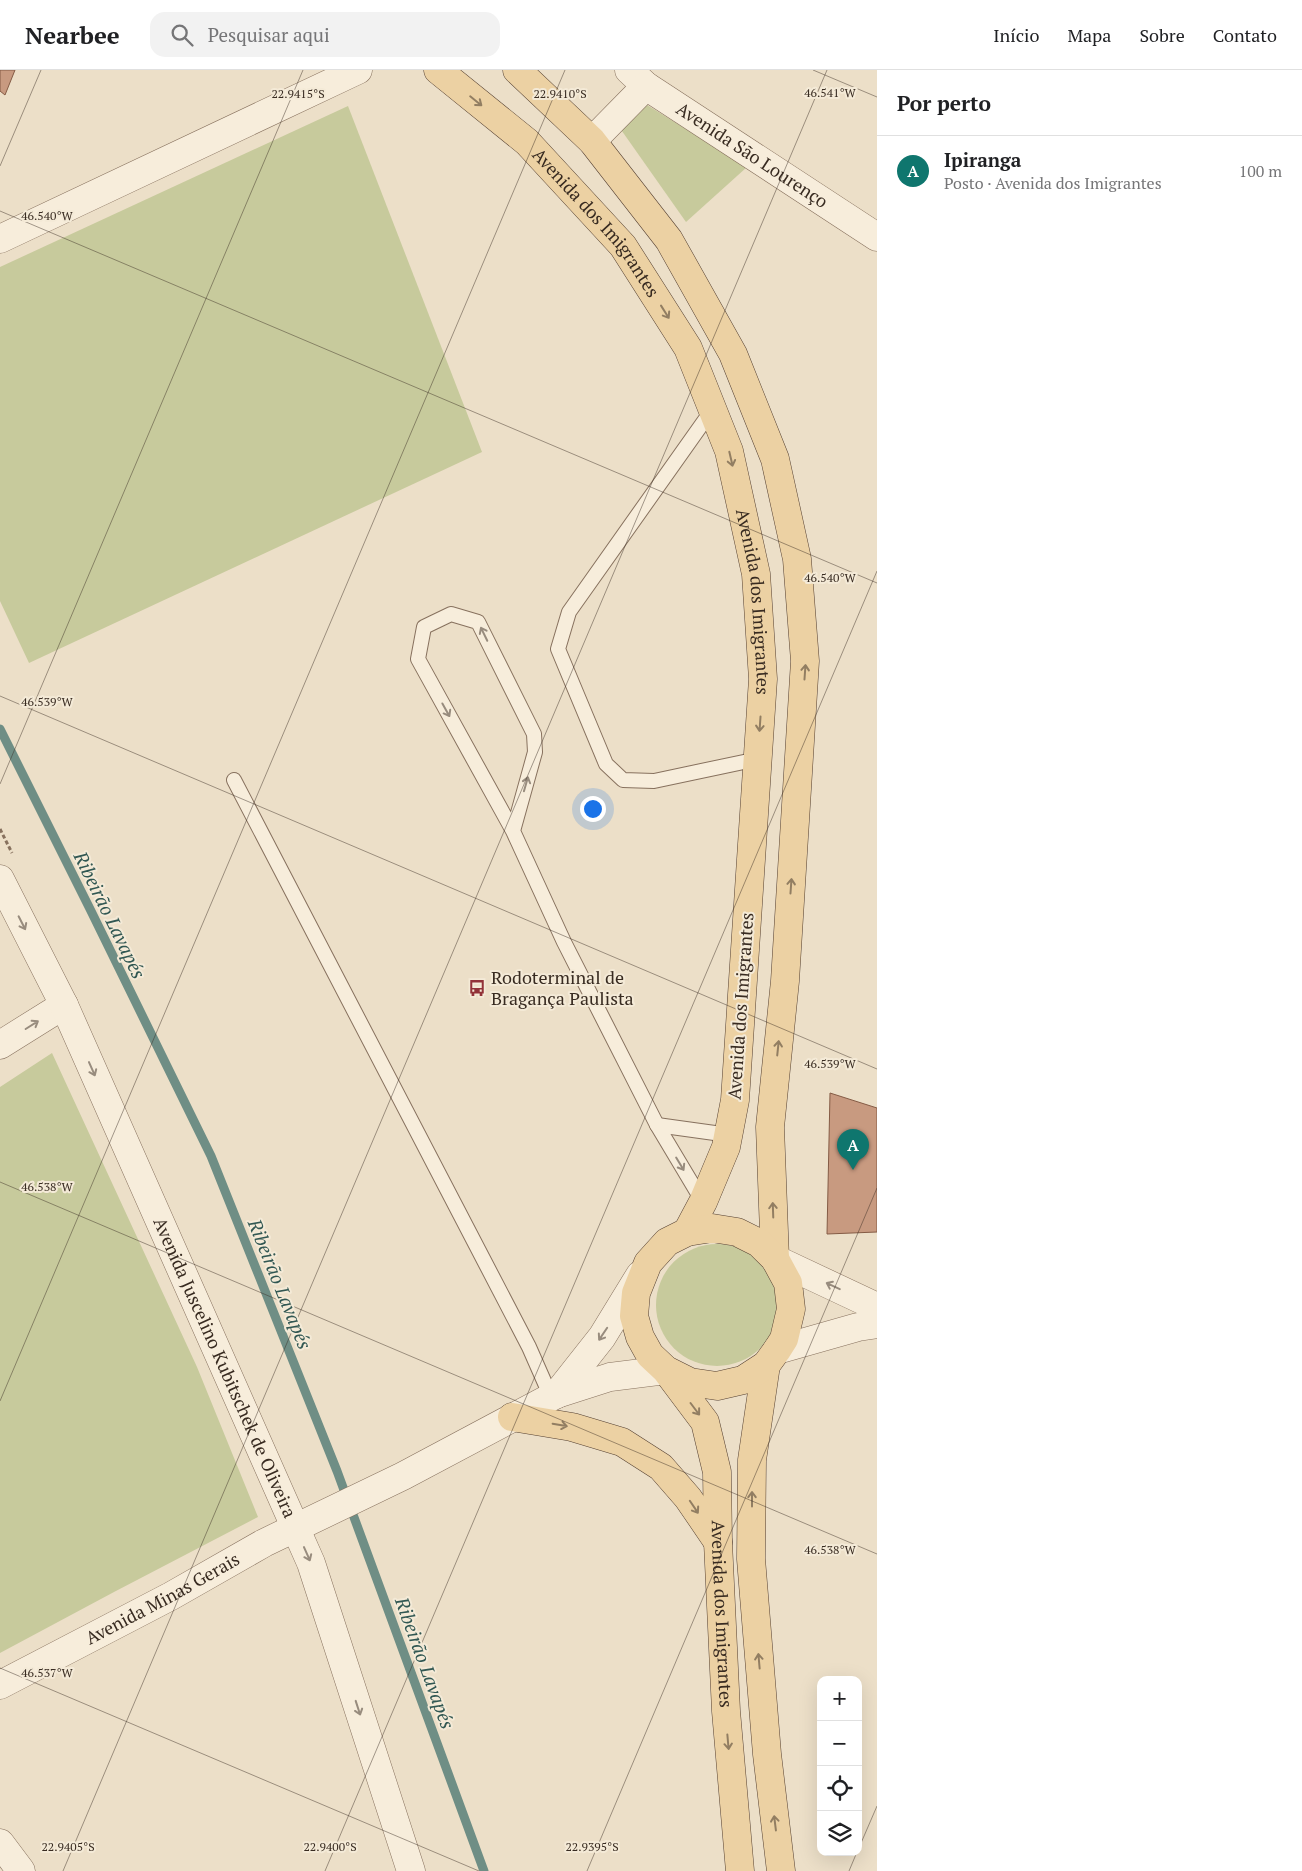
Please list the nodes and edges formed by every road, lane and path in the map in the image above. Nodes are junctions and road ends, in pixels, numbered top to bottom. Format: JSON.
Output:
{"nodes":[{"id":1,"x":358,"y":70,"type":"edge"},
{"id":2,"x":438,"y":70,"type":"edge"},
{"id":3,"x":516,"y":70,"type":"edge"},
{"id":4,"x":637,"y":78,"type":"edge"},
{"id":5,"x":592,"y":141,"type":"junction"},
{"id":6,"x":877,"y":237,"type":"edge"},
{"id":7,"x":0,"y":239,"type":"edge"},
{"id":8,"x":712,"y":410,"type":"junction"},
{"id":9,"x":758,"y":759,"type":"junction"},
{"id":10,"x":234,"y":780,"type":"dead end"},
{"id":11,"x":513,"y":830,"type":"junction"},
{"id":12,"x":0,"y":879,"type":"edge"},
{"id":13,"x":64,"y":1005,"type":"junction"},
{"id":14,"x":0,"y":1045,"type":"edge"},
{"id":15,"x":657,"y":1125,"type":"junction"},
{"id":16,"x":729,"y":1135,"type":"junction"},
{"id":17,"x":703,"y":1202,"type":"junction"},
{"id":18,"x":687,"y":1232,"type":"junction"},
{"id":19,"x":775,"y":1259,"type":"junction"},
{"id":20,"x":648,"y":1263,"type":"junction"},
{"id":21,"x":877,"y":1307,"type":"edge"},
{"id":22,"x":877,"y":1324,"type":"edge"},
{"id":23,"x":771,"y":1357,"type":"junction"},
{"id":24,"x":666,"y":1370,"type":"junction"},
{"id":25,"x":554,"y":1396,"type":"junction"},
{"id":26,"x":512,"y":1417,"type":"junction"},
{"id":27,"x":295,"y":1528,"type":"junction"},
{"id":28,"x":718,"y":1542,"type":"junction"},
{"id":29,"x":0,"y":1685,"type":"edge"},
{"id":30,"x":0,"y":1843,"type":"edge"},
{"id":31,"x":21,"y":1871,"type":"edge"},
{"id":32,"x":411,"y":1871,"type":"edge"},
{"id":33,"x":740,"y":1871,"type":"edge"},
{"id":34,"x":781,"y":1871,"type":"edge"}],
"edges":[{"from":1,"to":7,"type":"street"},
{"from":2,"to":8,"type":"main road","name":"Avenida dos Imigrantes","one_way":true},
{"from":3,"to":5,"type":"main road","name":"Avenida dos Imigrantes"},
{"from":4,"to":5,"type":"street"},
{"from":4,"to":6,"type":"street","name":"Avenida São Lourenço"},
{"from":19,"to":5,"type":"main road","name":"Avenida dos Imigrantes","one_way":true},
{"from":8,"to":9,"type":"main road","name":"Avenida dos Imigrantes","one_way":true},
{"from":8,"to":9,"type":"lane"},
{"from":9,"to":16,"type":"main road","name":"Avenida dos Imigrantes"},
{"from":10,"to":25,"type":"lane"},
{"from":11,"to":11,"type":"lane","one_way":true},
{"from":11,"to":15,"type":"lane"},
{"from":12,"to":13,"type":"street","name":"Avenida Juscelino Kubitschek de Oliveira","one_way":true},
{"from":14,"to":13,"type":"street","one_way":true},
{"from":13,"to":27,"type":"street","name":"Avenida Juscelino Kubitschek de Oliveira","one_way":true},
{"from":15,"to":16,"type":"lane"},
{"from":15,"to":17,"type":"lane","one_way":true},
{"from":16,"to":17,"type":"main road","name":"Avenida dos Imigrantes"},
{"from":17,"to":18,"type":"main road","name":"Avenida dos Imigrantes"},
{"from":18,"to":19,"type":"main road","name":"Avenida dos Imigrantes"},
{"from":18,"to":20,"type":"main road","name":"Avenida dos Imigrantes"},
{"from":21,"to":19,"type":"street","one_way":true},
{"from":19,"to":23,"type":"main road","name":"Avenida dos Imigrantes"},
{"from":20,"to":24,"type":"main road","name":"Avenida dos Imigrantes"},
{"from":20,"to":25,"type":"street","one_way":true},
{"from":22,"to":23,"type":"street"},
{"from":23,"to":24,"type":"main road","name":"Avenida dos Imigrantes"},
{"from":34,"to":23,"type":"main road","name":"Avenida dos Imigrantes","one_way":true},
{"from":24,"to":25,"type":"street","name":"Avenida Minas Gerais"},
{"from":24,"to":28,"type":"main road","name":"Avenida dos Imigrantes","one_way":true},
{"from":25,"to":26,"type":"street","name":"Avenida Minas Gerais"},
{"from":26,"to":27,"type":"street","name":"Avenida Minas Gerais"},
{"from":26,"to":28,"type":"main road","one_way":true},
{"from":27,"to":29,"type":"street","name":"Avenida Minas Gerais"},
{"from":27,"to":32,"type":"street","name":"Avenida Juscelino Kubitschek de Oliveira","one_way":true},
{"from":28,"to":33,"type":"main road","name":"Avenida dos Imigrantes","one_way":true},
{"from":30,"to":31,"type":"street"}]}
